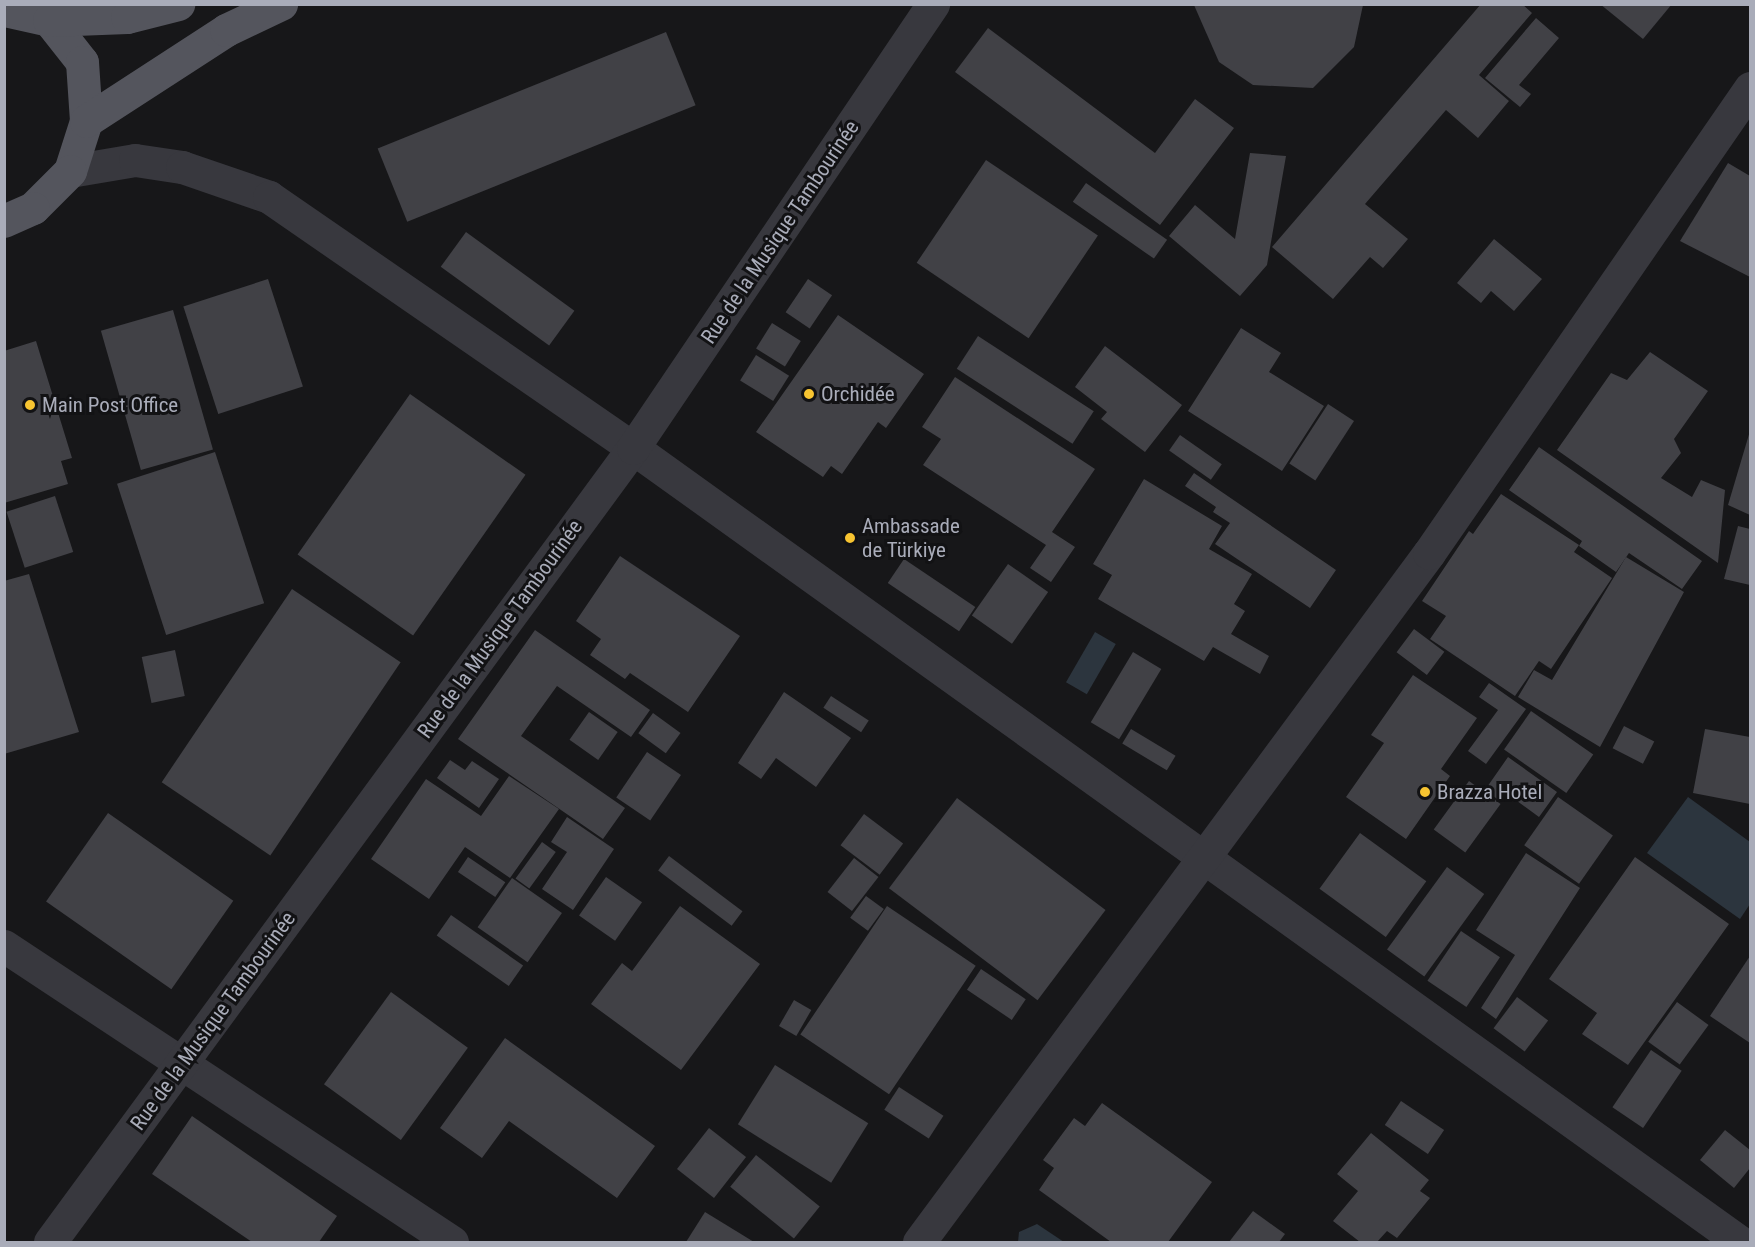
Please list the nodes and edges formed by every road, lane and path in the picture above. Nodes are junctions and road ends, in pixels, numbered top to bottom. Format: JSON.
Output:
{"nodes":[{"id":1,"x":178,"y":4,"type":"edge"},
{"id":2,"x":281,"y":4,"type":"edge"},
{"id":3,"x":933,"y":4,"type":"edge"},
{"id":4,"x":25,"y":12,"type":"edge"},
{"id":5,"x":1750,"y":88,"type":"edge"},
{"id":6,"x":86,"y":121,"type":"junction"},
{"id":7,"x":70,"y":171,"type":"junction"},
{"id":8,"x":4,"y":221,"type":"edge"},
{"id":9,"x":633,"y":448,"type":"junction"},
{"id":10,"x":1202,"y":855,"type":"junction"},
{"id":11,"x":4,"y":946,"type":"edge"},
{"id":12,"x":180,"y":1065,"type":"junction"},
{"id":13,"x":1750,"y":1228,"type":"edge"},
{"id":14,"x":50,"y":1242,"type":"edge"},
{"id":15,"x":452,"y":1242,"type":"edge"},
{"id":16,"x":919,"y":1242,"type":"edge"},
{"id":17,"x":1740,"y":1242,"type":"edge"}],
"edges":[{"from":1,"to":4,"type":"main road"},
{"from":2,"to":6,"type":"main road"},
{"from":3,"to":9,"type":"street","name":"Rue de la Musique Tambourinée"},
{"from":4,"to":6,"type":"main road"},
{"from":5,"to":10,"type":"street"},
{"from":6,"to":7,"type":"main road"},
{"from":7,"to":8,"type":"main road"},
{"from":7,"to":9,"type":"street"},
{"from":9,"to":10,"type":"street"},
{"from":9,"to":12,"type":"street","name":"Rue de la Musique Tambourinée"},
{"from":10,"to":16,"type":"street"},
{"from":10,"to":17,"type":"street"},
{"from":11,"to":12,"type":"street"},
{"from":12,"to":14,"type":"street","name":"Rue de la Musique Tambourinée"},
{"from":12,"to":15,"type":"street"},
{"from":13,"to":17,"type":"street"}]}
